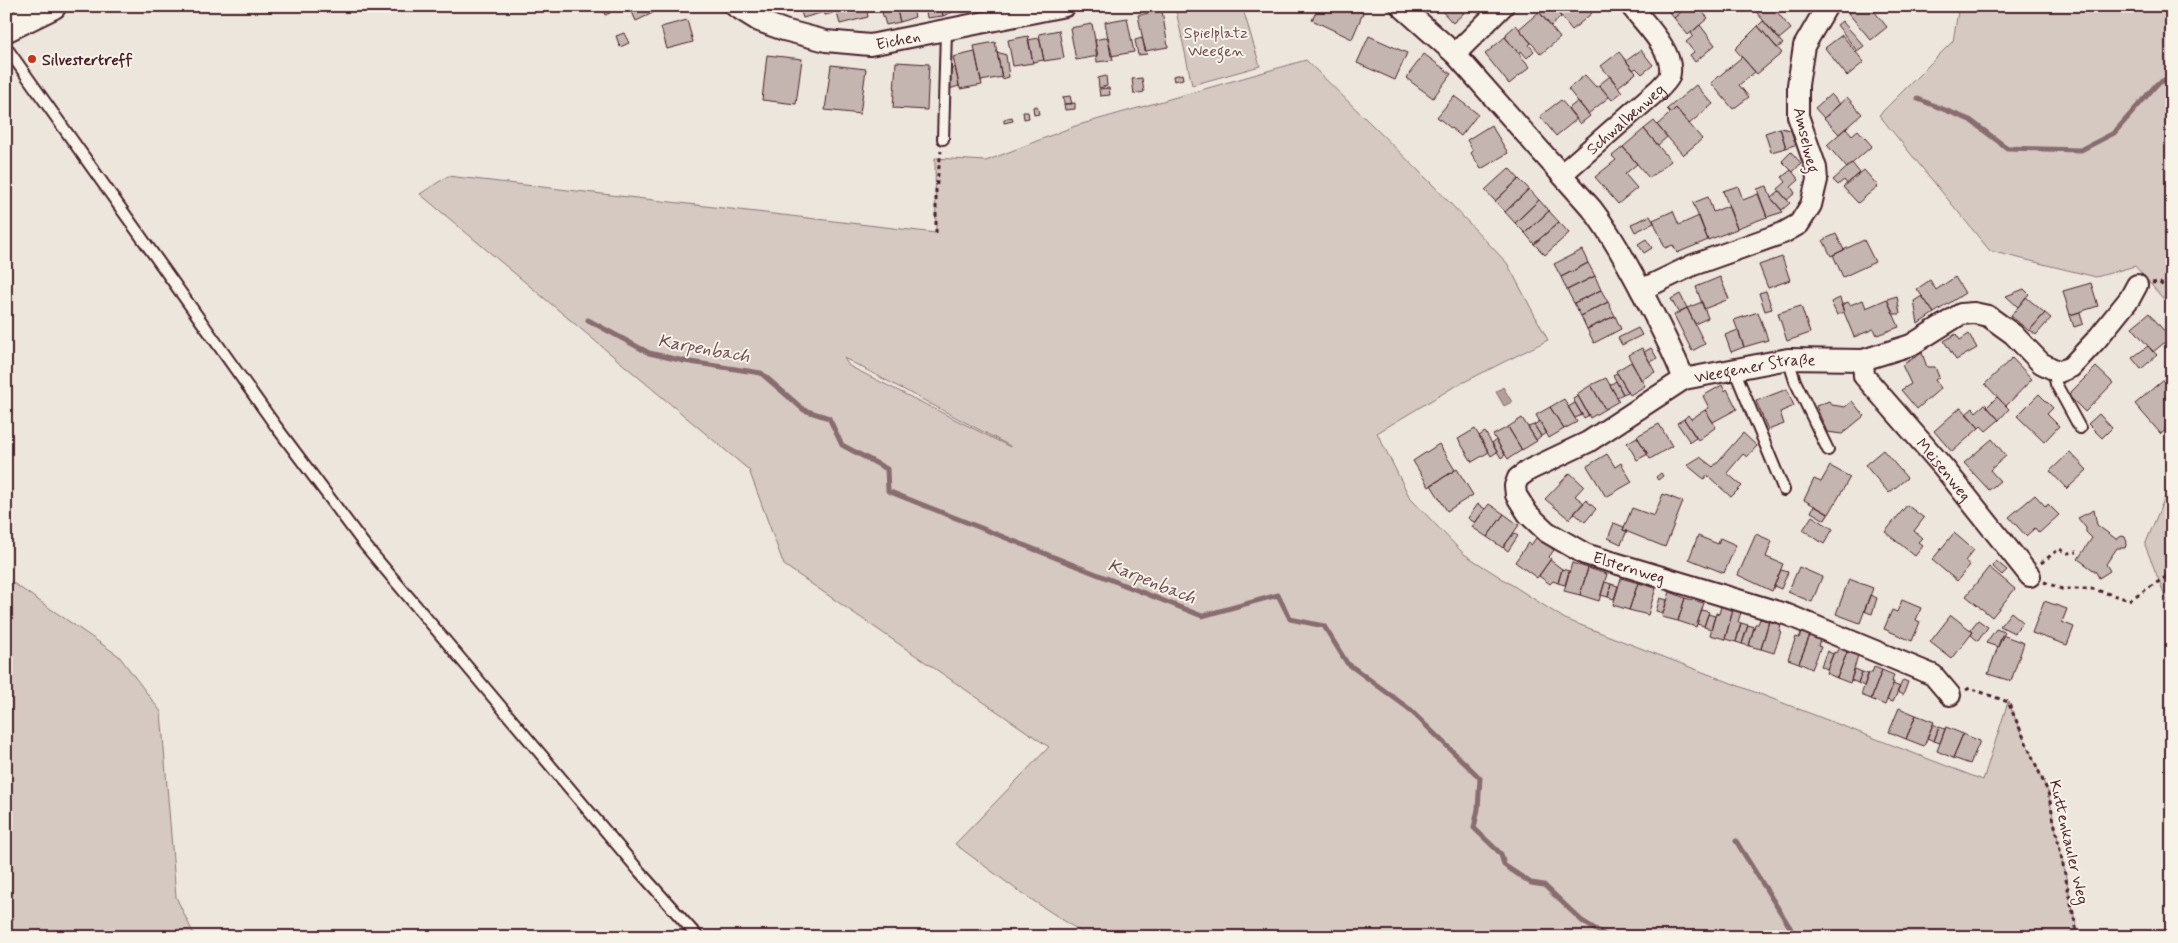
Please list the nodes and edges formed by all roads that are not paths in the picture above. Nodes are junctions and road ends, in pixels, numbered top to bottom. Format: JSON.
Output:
{"nodes":[{"id":1,"x":53,"y":6,"type":"edge"},
{"id":2,"x":735,"y":6,"type":"edge"},
{"id":3,"x":1065,"y":6,"type":"edge"},
{"id":4,"x":1401,"y":6,"type":"edge"},
{"id":5,"x":1503,"y":6,"type":"edge"},
{"id":6,"x":1631,"y":6,"type":"edge"},
{"id":7,"x":1826,"y":6,"type":"edge"},
{"id":8,"x":6,"y":29,"type":"edge"},
{"id":9,"x":946,"y":31,"type":"junction"},
{"id":10,"x":6,"y":47,"type":"edge"},
{"id":11,"x":1455,"y":54,"type":"junction"},
{"id":12,"x":943,"y":139,"type":"road end"},
{"id":13,"x":1562,"y":174,"type":"junction"},
{"id":14,"x":2137,"y":285,"type":"dead end"},
{"id":15,"x":1641,"y":290,"type":"junction"},
{"id":16,"x":1788,"y":359,"type":"junction"},
{"id":17,"x":1863,"y":360,"type":"junction"},
{"id":18,"x":1734,"y":369,"type":"junction"},
{"id":19,"x":2053,"y":370,"type":"junction"},
{"id":20,"x":1684,"y":379,"type":"junction"},
{"id":21,"x":2080,"y":428,"type":"dead end"},
{"id":22,"x":1828,"y":450,"type":"dead end"},
{"id":23,"x":1784,"y":490,"type":"dead end"},
{"id":24,"x":2030,"y":576,"type":"road end"},
{"id":25,"x":1950,"y":694,"type":"road end"},
{"id":26,"x":698,"y":937,"type":"edge"}],
"edges":[{"from":1,"to":8,"type":"street"},
{"from":2,"to":9,"type":"street","name":"Eichen"},
{"from":3,"to":9,"type":"street","name":"Eichen"},
{"from":4,"to":11,"type":"street","name":"Weegener Straße"},
{"from":5,"to":11,"type":"street"},
{"from":6,"to":13,"type":"street","name":"Schwalbenweg"},
{"from":7,"to":15,"type":"street","name":"Amselweg"},
{"from":9,"to":12,"type":"lane"},
{"from":10,"to":26,"type":"lane"},
{"from":11,"to":13,"type":"street","name":"Weegener Straße"},
{"from":13,"to":15,"type":"street","name":"Weegener Straße"},
{"from":14,"to":19,"type":"street"},
{"from":15,"to":20,"type":"street","name":"Weegener Straße"},
{"from":16,"to":17,"type":"street","name":"Weegener Straße"},
{"from":16,"to":18,"type":"street","name":"Weegener Straße"},
{"from":16,"to":22,"type":"lane"},
{"from":17,"to":19,"type":"street","name":"Weegener Straße"},
{"from":17,"to":24,"type":"street","name":"Meisenweg"},
{"from":18,"to":20,"type":"street","name":"Weegener Straße"},
{"from":18,"to":23,"type":"lane"},
{"from":19,"to":21,"type":"lane"},
{"from":20,"to":25,"type":"street","name":"Elsternweg"}]}
